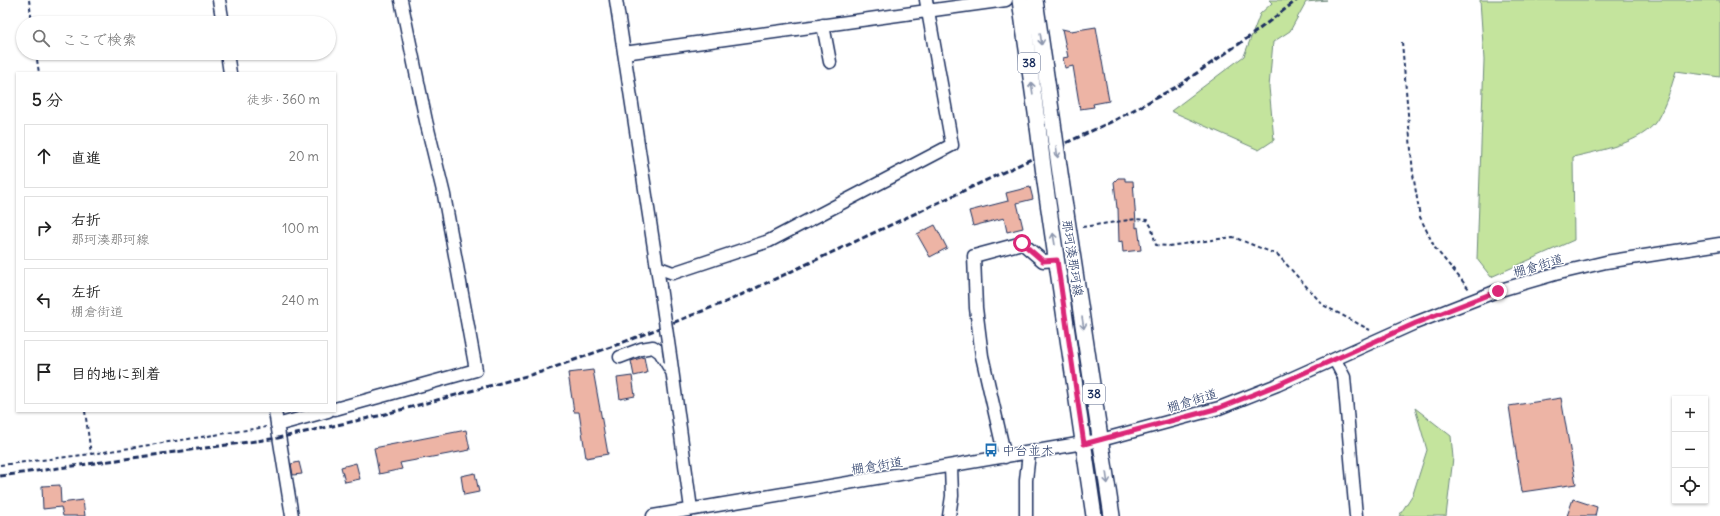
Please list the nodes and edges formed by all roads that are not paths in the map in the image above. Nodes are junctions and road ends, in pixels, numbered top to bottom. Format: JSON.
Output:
{"nodes":[{"id":1,"x":219,"y":0,"type":"edge"},
{"id":2,"x":401,"y":0,"type":"edge"},
{"id":3,"x":616,"y":0,"type":"edge"},
{"id":4,"x":1006,"y":0,"type":"edge"},
{"id":5,"x":1020,"y":0,"type":"edge"},
{"id":6,"x":1035,"y":0,"type":"edge"},
{"id":7,"x":927,"y":5,"type":"edge"},
{"id":8,"x":222,"y":16,"type":"edge"},
{"id":9,"x":823,"y":25,"type":"junction"},
{"id":10,"x":624,"y":53,"type":"junction"},
{"id":11,"x":228,"y":60,"type":"edge"},
{"id":12,"x":830,"y":62,"type":"dead end"},
{"id":13,"x":230,"y":72,"type":"edge"},
{"id":14,"x":1720,"y":244,"type":"edge"},
{"id":15,"x":1057,"y":260,"type":"junction"},
{"id":16,"x":657,"y":267,"type":"junction"},
{"id":17,"x":620,"y":357,"type":"dead end"},
{"id":18,"x":1335,"y":360,"type":"junction"},
{"id":19,"x":672,"y":367,"type":"junction"},
{"id":20,"x":336,"y":409,"type":"edge"},
{"id":21,"x":275,"y":412,"type":"edge"},
{"id":22,"x":324,"y":412,"type":"edge"},
{"id":23,"x":277,"y":425,"type":"junction"},
{"id":24,"x":1101,"y":440,"type":"junction"},
{"id":25,"x":1084,"y":444,"type":"junction"},
{"id":26,"x":1029,"y":453,"type":"junction"},
{"id":27,"x":1005,"y":457,"type":"junction"},
{"id":28,"x":952,"y":466,"type":"junction"},
{"id":29,"x":722,"y":504,"type":"junction"},
{"id":30,"x":691,"y":509,"type":"junction"},
{"id":31,"x":292,"y":516,"type":"edge"},
{"id":32,"x":653,"y":516,"type":"edge"},
{"id":33,"x":721,"y":516,"type":"edge"},
{"id":34,"x":949,"y":516,"type":"edge"},
{"id":35,"x":1026,"y":516,"type":"edge"},
{"id":36,"x":1094,"y":516,"type":"edge"},
{"id":37,"x":1112,"y":516,"type":"edge"},
{"id":38,"x":1356,"y":516,"type":"edge"}],
"edges":[{"from":1,"to":8,"type":"street"},
{"from":2,"to":20,"type":"street"},
{"from":3,"to":10,"type":"street"},
{"from":4,"to":7,"type":"street"},
{"from":15,"to":5,"type":"main road","name":"那珂湊那珂線","number":"38","one_way":true,"bridge":true},
{"from":6,"to":24,"type":"main road","name":"那珂湊那珂線","number":"38","one_way":true,"bridge":true},
{"from":7,"to":9,"type":"street"},
{"from":7,"to":16,"type":"street"},
{"from":9,"to":10,"type":"street"},
{"from":9,"to":12,"type":"street"},
{"from":10,"to":16,"type":"street"},
{"from":11,"to":13,"type":"street"},
{"from":14,"to":18,"type":"street","name":"棚倉街道"},
{"from":15,"to":25,"type":"main road","name":"那珂湊那珂線","number":"38"},
{"from":15,"to":27,"type":"street"},
{"from":16,"to":19,"type":"street","bridge":true},
{"from":17,"to":19,"type":"street"},
{"from":18,"to":24,"type":"street","name":"棚倉街道"},
{"from":18,"to":38,"type":"street"},
{"from":19,"to":30,"type":"street"},
{"from":21,"to":23,"type":"street"},
{"from":22,"to":23,"type":"street"},
{"from":23,"to":31,"type":"street"},
{"from":24,"to":25,"type":"street","name":"棚倉街道"},
{"from":24,"to":37,"type":"main road","name":"那珂湊那珂線","number":"38","one_way":true},
{"from":25,"to":26,"type":"street","name":"棚倉街道"},
{"from":25,"to":36,"type":"main road","name":"那珂湊那珂線","number":"38"},
{"from":26,"to":27,"type":"street","name":"棚倉街道"},
{"from":26,"to":35,"type":"street"},
{"from":27,"to":28,"type":"street","name":"棚倉街道"},
{"from":28,"to":29,"type":"street","name":"棚倉街道"},
{"from":28,"to":34,"type":"street"},
{"from":29,"to":30,"type":"street","name":"棚倉街道"},
{"from":29,"to":33,"type":"street"},
{"from":30,"to":32,"type":"street","name":"棚倉街道"}]}
